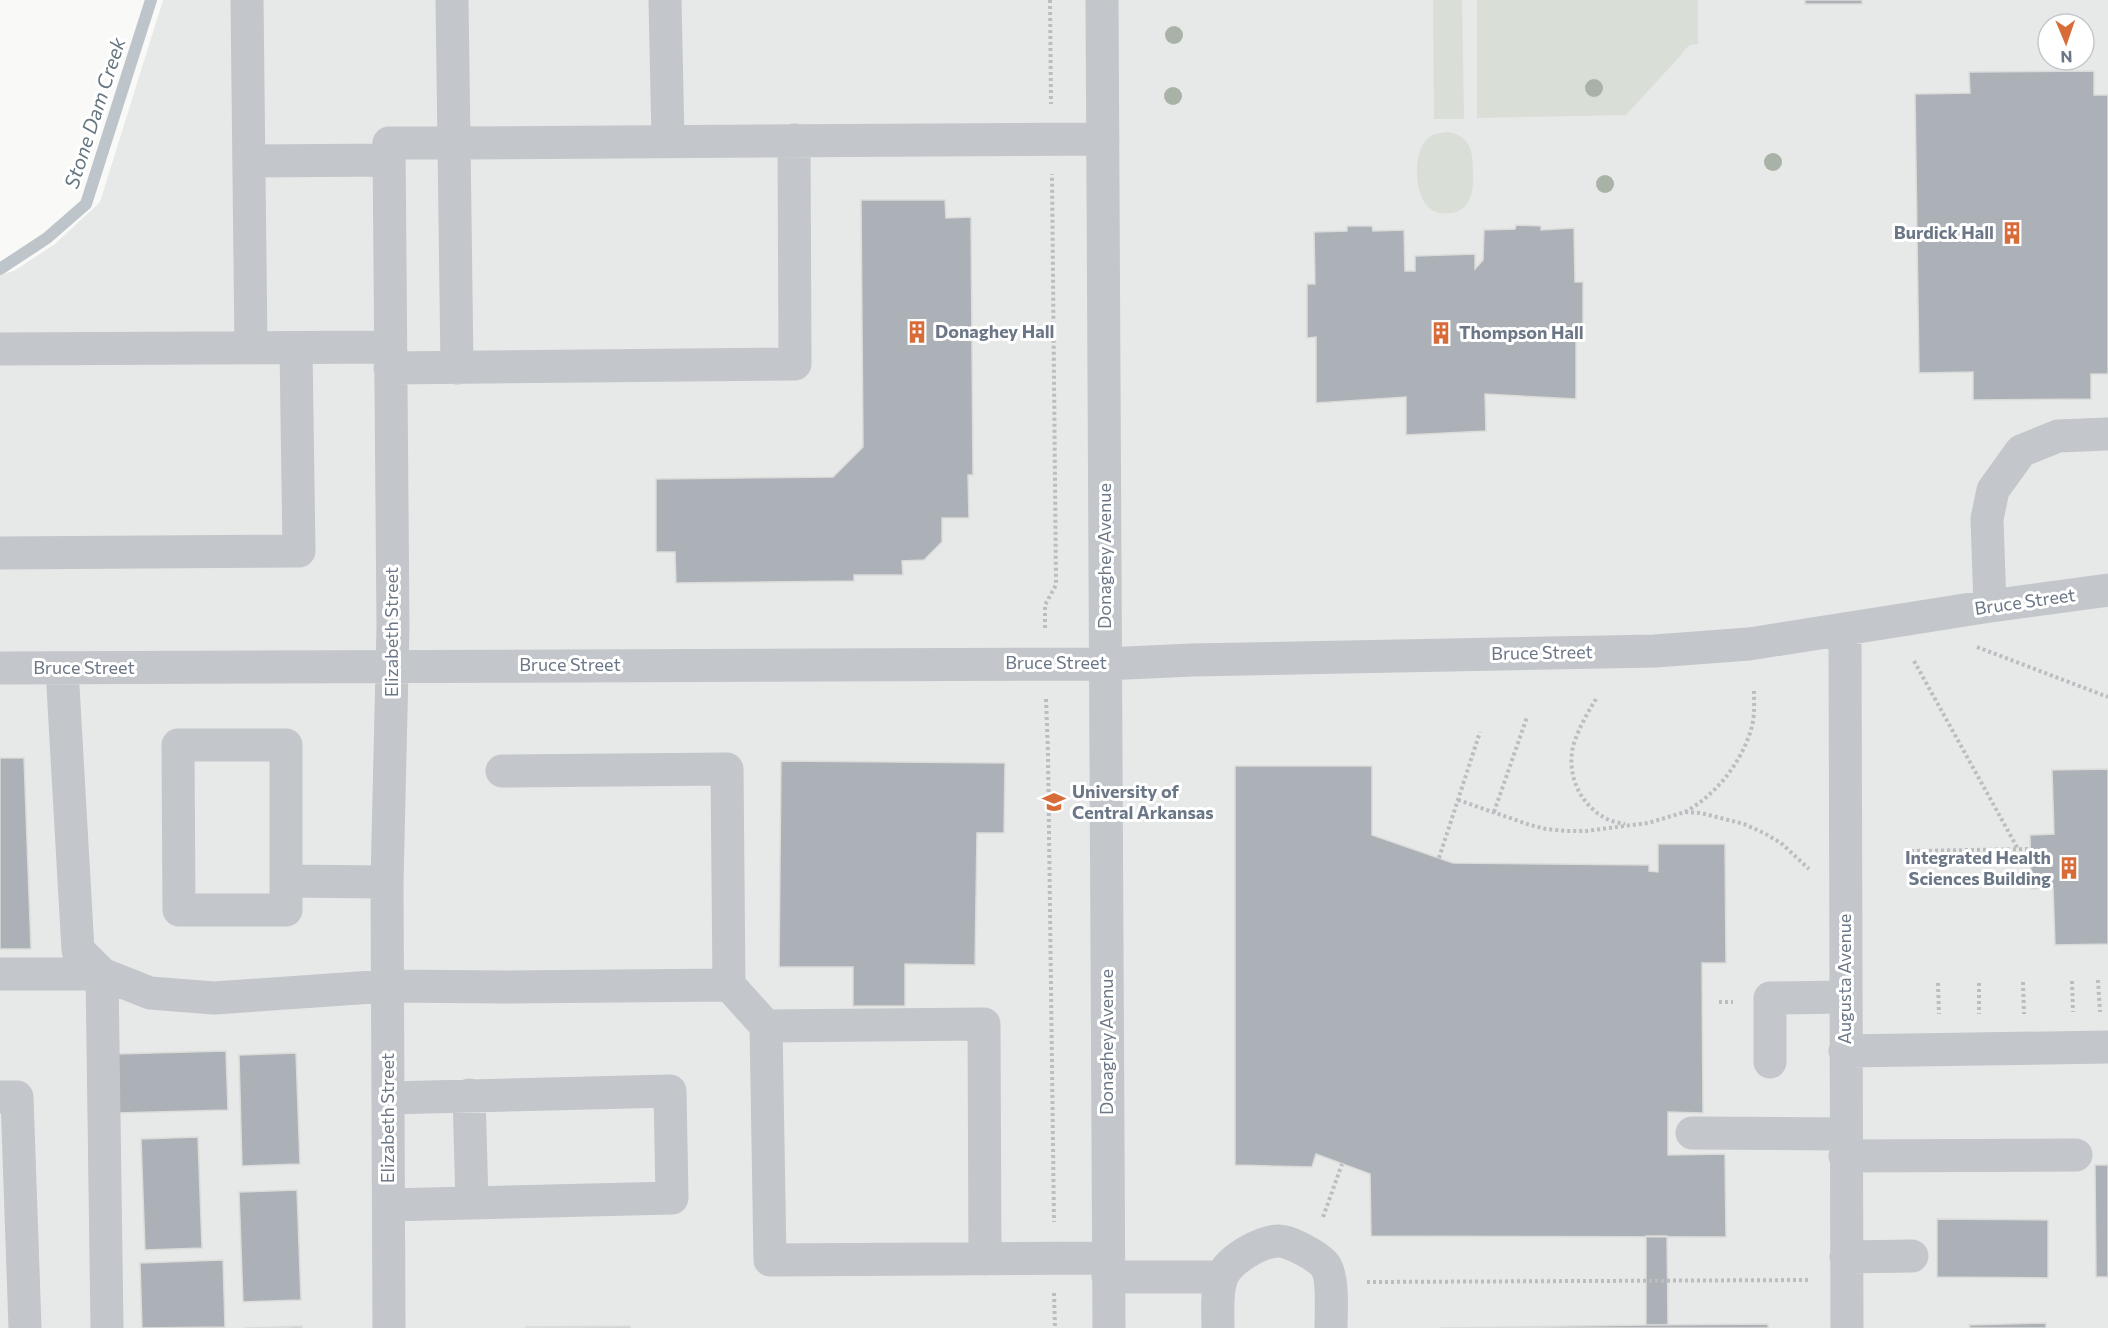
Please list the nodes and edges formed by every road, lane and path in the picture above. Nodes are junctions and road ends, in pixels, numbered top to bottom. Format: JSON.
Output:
{"nodes":[{"id":1,"x":247,"y":0,"type":"edge"},
{"id":2,"x":452,"y":0,"type":"edge"},
{"id":3,"x":665,"y":0,"type":"edge"},
{"id":4,"x":1050,"y":0,"type":"edge"},
{"id":5,"x":1102,"y":0,"type":"edge"},
{"id":6,"x":1052,"y":139,"type":"junction"},
{"id":7,"x":1103,"y":139,"type":"junction"},
{"id":8,"x":794,"y":140,"type":"junction"},
{"id":9,"x":668,"y":141,"type":"junction"},
{"id":10,"x":454,"y":143,"type":"junction"},
{"id":11,"x":389,"y":160,"type":"junction"},
{"id":12,"x":249,"y":161,"type":"junction"},
{"id":13,"x":251,"y":348,"type":"junction"},
{"id":14,"x":296,"y":348,"type":"junction"},
{"id":15,"x":0,"y":349,"type":"edge"},
{"id":16,"x":390,"y":358,"type":"junction"},
{"id":17,"x":457,"y":368,"type":"junction"},
{"id":18,"x":2108,"y":435,"type":"edge"},
{"id":19,"x":0,"y":553,"type":"edge"},
{"id":20,"x":2108,"y":590,"type":"edge"},
{"id":21,"x":1990,"y":606,"type":"junction"},
{"id":22,"x":1045,"y":625,"type":"dead end"},
{"id":23,"x":1845,"y":629,"type":"junction"},
{"id":24,"x":1975,"y":646,"type":"dead end"},
{"id":25,"x":1914,"y":661,"type":"dead end"},
{"id":26,"x":1105,"y":664,"type":"junction"},
{"id":27,"x":393,"y":665,"type":"junction"},
{"id":28,"x":0,"y":668,"type":"edge"},
{"id":29,"x":62,"y":669,"type":"junction"},
{"id":30,"x":1754,"y":689,"type":"dead end"},
{"id":31,"x":2108,"y":697,"type":"edge"},
{"id":32,"x":1596,"y":699,"type":"dead end"},
{"id":33,"x":1527,"y":717,"type":"dead end"},
{"id":34,"x":1480,"y":732,"type":"dead end"},
{"id":35,"x":1048,"y":753,"type":"dead end"},
{"id":36,"x":502,"y":771,"type":"dead end"},
{"id":37,"x":1458,"y":800,"type":"junction"},
{"id":38,"x":1494,"y":812,"type":"junction"},
{"id":39,"x":1685,"y":812,"type":"junction"},
{"id":40,"x":1626,"y":825,"type":"junction"},
{"id":41,"x":2018,"y":849,"type":"junction"},
{"id":42,"x":2030,"y":849,"type":"dead end"},
{"id":43,"x":1911,"y":851,"type":"dead end"},
{"id":44,"x":1439,"y":858,"type":"dead end"},
{"id":45,"x":1809,"y":869,"type":"dead end"},
{"id":46,"x":286,"y":881,"type":"junction"},
{"id":47,"x":387,"y":882,"type":"junction"},
{"id":48,"x":0,"y":974,"type":"edge"},
{"id":49,"x":102,"y":974,"type":"junction"},
{"id":50,"x":2098,"y":980,"type":"dead end"},
{"id":51,"x":2072,"y":981,"type":"dead end"},
{"id":52,"x":1979,"y":982,"type":"dead end"},
{"id":53,"x":2023,"y":982,"type":"dead end"},
{"id":54,"x":1938,"y":983,"type":"dead end"},
{"id":55,"x":729,"y":985,"type":"junction"},
{"id":56,"x":387,"y":986,"type":"junction"},
{"id":57,"x":1845,"y":997,"type":"junction"},
{"id":58,"x":2073,"y":1019,"type":"dead end"},
{"id":59,"x":1939,"y":1020,"type":"dead end"},
{"id":60,"x":1979,"y":1020,"type":"dead end"},
{"id":61,"x":2024,"y":1021,"type":"dead end"},
{"id":62,"x":766,"y":1026,"type":"junction"},
{"id":63,"x":2104,"y":1033,"type":"edge"},
{"id":64,"x":1845,"y":1051,"type":"junction"},
{"id":65,"x":1770,"y":1062,"type":"dead end"},
{"id":66,"x":469,"y":1095,"type":"junction"},
{"id":67,"x":0,"y":1097,"type":"edge"},
{"id":68,"x":388,"y":1098,"type":"junction"},
{"id":69,"x":1692,"y":1133,"type":"dead end"},
{"id":70,"x":1845,"y":1145,"type":"junction"},
{"id":71,"x":2076,"y":1155,"type":"dead end"},
{"id":72,"x":1342,"y":1164,"type":"dead end"},
{"id":73,"x":472,"y":1203,"type":"junction"},
{"id":74,"x":388,"y":1205,"type":"junction"},
{"id":75,"x":1323,"y":1217,"type":"dead end"},
{"id":76,"x":1912,"y":1256,"type":"dead end"},
{"id":77,"x":1846,"y":1257,"type":"junction"},
{"id":78,"x":1054,"y":1258,"type":"junction"},
{"id":79,"x":985,"y":1259,"type":"junction"},
{"id":80,"x":1108,"y":1267,"type":"junction"},
{"id":81,"x":1222,"y":1277,"type":"junction"},
{"id":82,"x":1812,"y":1280,"type":"dead end"},
{"id":83,"x":1361,"y":1282,"type":"dead end"},
{"id":84,"x":25,"y":1328,"type":"edge"},
{"id":85,"x":107,"y":1328,"type":"edge"},
{"id":86,"x":389,"y":1328,"type":"edge"},
{"id":87,"x":1055,"y":1328,"type":"edge"},
{"id":88,"x":1108,"y":1328,"type":"edge"},
{"id":89,"x":1218,"y":1328,"type":"edge"},
{"id":90,"x":1331,"y":1328,"type":"edge"},
{"id":91,"x":1847,"y":1328,"type":"edge"}],
"edges":[{"from":1,"to":12,"type":"street"},
{"from":2,"to":10,"type":"street"},
{"from":3,"to":9,"type":"street"},
{"from":4,"to":6,"type":"path"},
{"from":5,"to":7,"type":"street","name":"Donaghey Avenue"},
{"from":6,"to":7,"type":"street"},
{"from":6,"to":8,"type":"street"},
{"from":6,"to":22,"type":"path"},
{"from":7,"to":26,"type":"street","name":"Donaghey Avenue"},
{"from":8,"to":9,"type":"street"},
{"from":8,"to":17,"type":"street"},
{"from":9,"to":10,"type":"street"},
{"from":10,"to":11,"type":"street"},
{"from":10,"to":17,"type":"street"},
{"from":11,"to":12,"type":"street"},
{"from":11,"to":16,"type":"street","name":"Elizabeth Street"},
{"from":12,"to":13,"type":"street"},
{"from":13,"to":14,"type":"street"},
{"from":13,"to":15,"type":"street"},
{"from":14,"to":16,"type":"street"},
{"from":14,"to":19,"type":"street"},
{"from":16,"to":17,"type":"street"},
{"from":16,"to":27,"type":"street","name":"Elizabeth Street"},
{"from":18,"to":21,"type":"street"},
{"from":20,"to":21,"type":"street","name":"Bruce Street"},
{"from":21,"to":23,"type":"street","name":"Bruce Street"},
{"from":23,"to":26,"type":"street","name":"Bruce Street"},
{"from":23,"to":57,"type":"street","name":"Augusta Avenue"},
{"from":24,"to":31,"type":"path"},
{"from":25,"to":41,"type":"path"},
{"from":26,"to":27,"type":"street","name":"Bruce Street"},
{"from":26,"to":80,"type":"street","name":"Donaghey Avenue"},
{"from":27,"to":29,"type":"street","name":"Bruce Street"},
{"from":27,"to":47,"type":"street","name":"Elizabeth Street"},
{"from":28,"to":29,"type":"street","name":"Bruce Street"},
{"from":29,"to":49,"type":"street"},
{"from":30,"to":39,"type":"path"},
{"from":32,"to":40,"type":"path"},
{"from":33,"to":38,"type":"path"},
{"from":34,"to":37,"type":"path"},
{"from":35,"to":78,"type":"path"},
{"from":36,"to":55,"type":"street"},
{"from":37,"to":38,"type":"path"},
{"from":37,"to":44,"type":"path"},
{"from":38,"to":40,"type":"path"},
{"from":39,"to":40,"type":"path"},
{"from":39,"to":45,"type":"path"},
{"from":41,"to":42,"type":"path"},
{"from":41,"to":43,"type":"path"},
{"from":46,"to":46,"type":"street"},
{"from":46,"to":47,"type":"street"},
{"from":47,"to":56,"type":"street","name":"Elizabeth Street"},
{"from":48,"to":49,"type":"street"},
{"from":49,"to":56,"type":"street"},
{"from":49,"to":85,"type":"street"},
{"from":50,"to":63,"type":"path"},
{"from":51,"to":58,"type":"path"},
{"from":52,"to":60,"type":"path"},
{"from":53,"to":61,"type":"path"},
{"from":54,"to":59,"type":"path"},
{"from":55,"to":56,"type":"street"},
{"from":55,"to":62,"type":"street"},
{"from":56,"to":68,"type":"street","name":"Elizabeth Street"},
{"from":57,"to":64,"type":"street","name":"Augusta Avenue"},
{"from":57,"to":65,"type":"street"},
{"from":62,"to":79,"type":"street"},
{"from":62,"to":79,"type":"street"},
{"from":63,"to":64,"type":"street"},
{"from":64,"to":70,"type":"street","name":"Augusta Avenue"},
{"from":66,"to":68,"type":"street"},
{"from":66,"to":73,"type":"street"},
{"from":66,"to":73,"type":"street"},
{"from":67,"to":84,"type":"street"},
{"from":68,"to":74,"type":"street","name":"Elizabeth Street"},
{"from":69,"to":70,"type":"street"},
{"from":70,"to":71,"type":"street"},
{"from":70,"to":77,"type":"street","name":"Augusta Avenue"},
{"from":72,"to":75,"type":"path"},
{"from":73,"to":74,"type":"street"},
{"from":74,"to":86,"type":"street","name":"Elizabeth Street"},
{"from":76,"to":77,"type":"street"},
{"from":77,"to":91,"type":"street","name":"Augusta Avenue"},
{"from":78,"to":79,"type":"street"},
{"from":78,"to":80,"type":"street"},
{"from":78,"to":87,"type":"path"},
{"from":80,"to":81,"type":"street"},
{"from":80,"to":88,"type":"street","name":"Donaghey Avenue"},
{"from":81,"to":89,"type":"street"},
{"from":81,"to":90,"type":"street"},
{"from":82,"to":83,"type":"path"}]}
